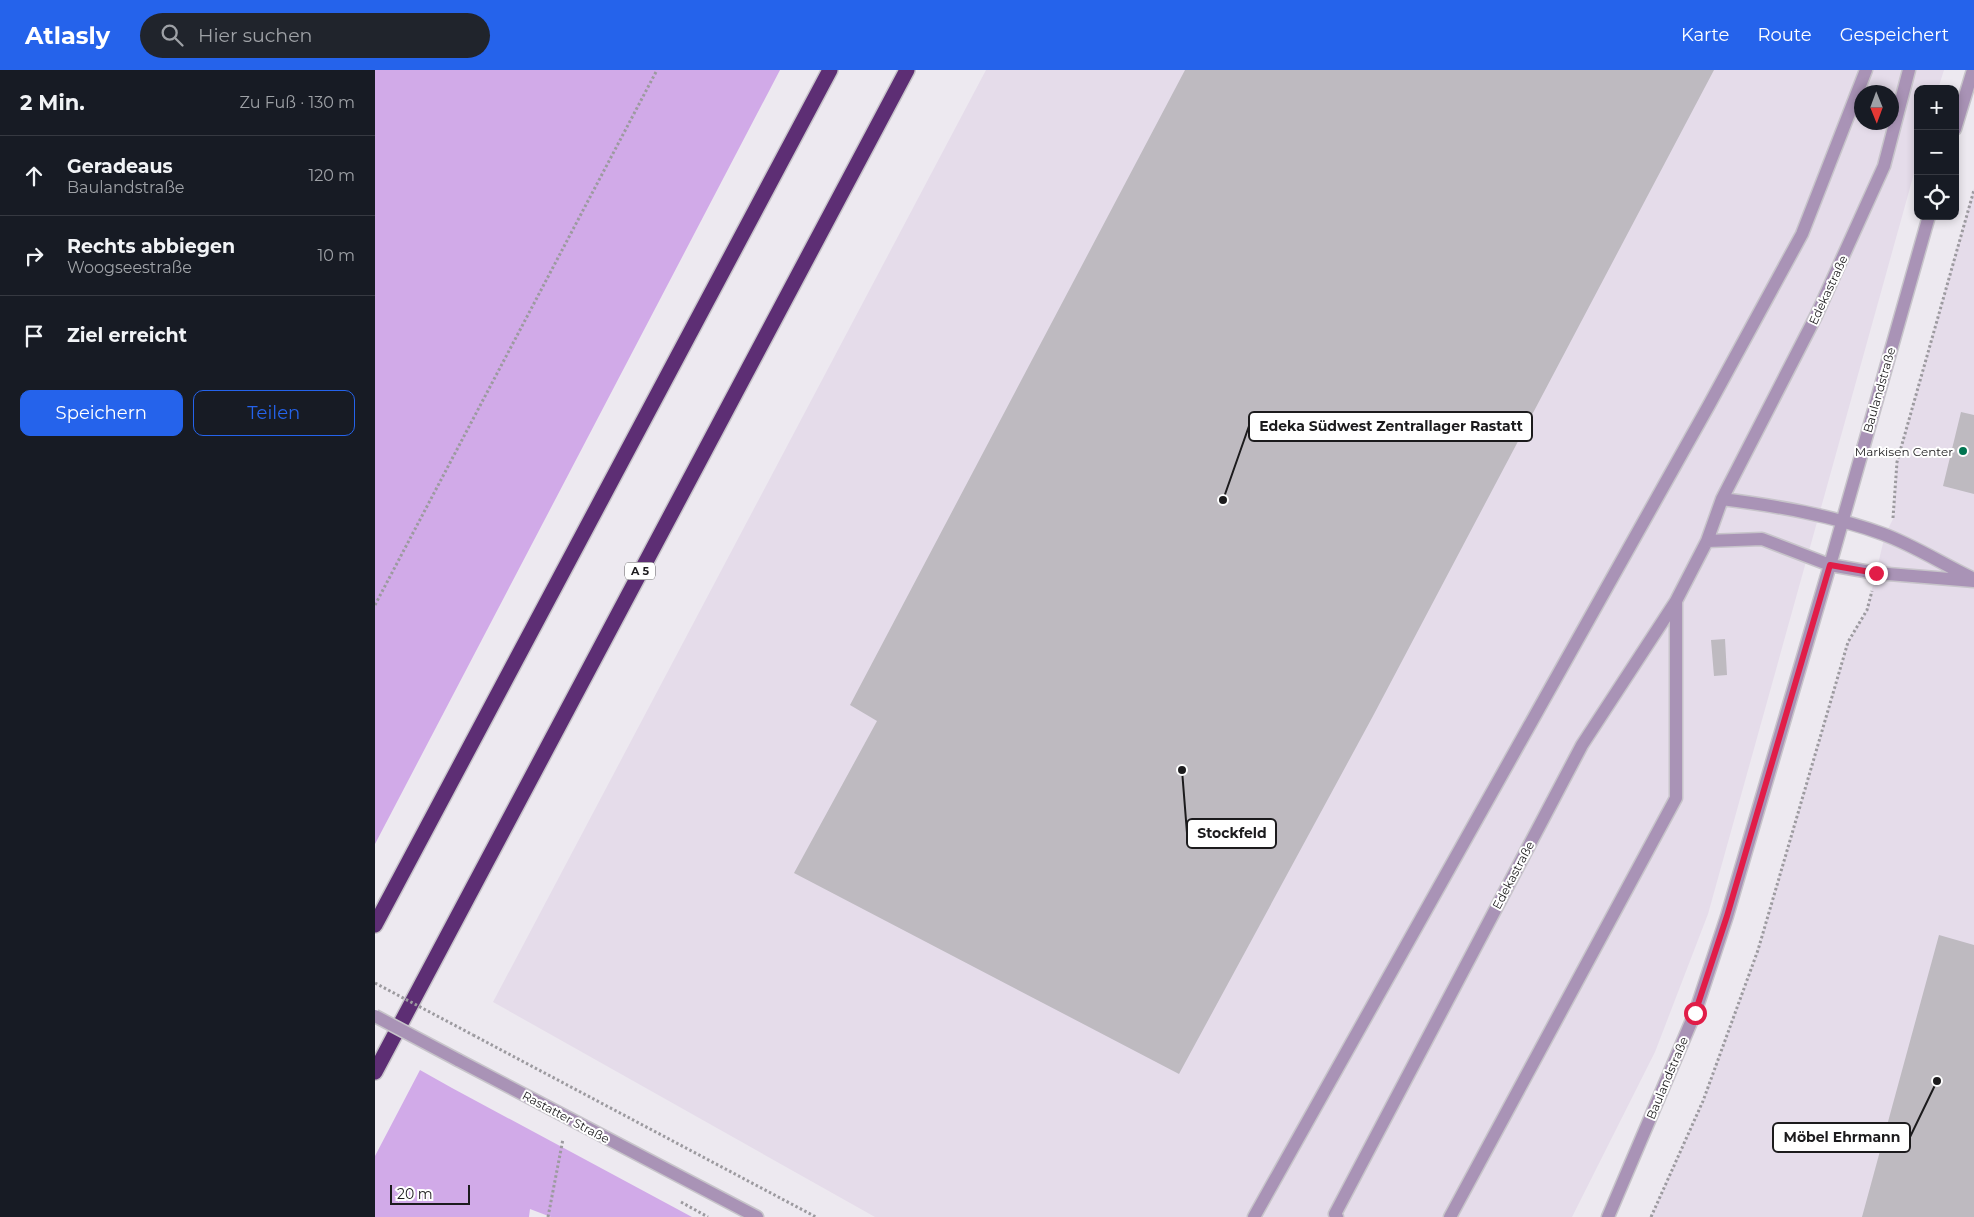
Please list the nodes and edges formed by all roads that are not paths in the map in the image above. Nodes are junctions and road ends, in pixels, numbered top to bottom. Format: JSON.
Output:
{"nodes":[{"id":1,"x":830,"y":70,"type":"edge"},
{"id":2,"x":907,"y":70,"type":"edge"},
{"id":3,"x":1866,"y":70,"type":"edge"},
{"id":4,"x":1909,"y":70,"type":"edge"},
{"id":5,"x":1973,"y":70,"type":"edge"},
{"id":6,"x":1959,"y":116,"type":"edge"},
{"id":7,"x":1928,"y":220,"type":"edge"},
{"id":8,"x":1722,"y":500,"type":"junction"},
{"id":9,"x":1842,"y":521,"type":"junction"},
{"id":10,"x":1707,"y":541,"type":"junction"},
{"id":11,"x":1830,"y":565,"type":"junction"},
{"id":12,"x":1974,"y":580,"type":"edge"},
{"id":13,"x":1676,"y":601,"type":"junction"},
{"id":14,"x":375,"y":925,"type":"edge"},
{"id":15,"x":375,"y":1016,"type":"edge"},
{"id":16,"x":375,"y":1072,"type":"edge"},
{"id":17,"x":757,"y":1217,"type":"edge"},
{"id":18,"x":1254,"y":1217,"type":"edge"},
{"id":19,"x":1337,"y":1217,"type":"edge"},
{"id":20,"x":1450,"y":1217,"type":"edge"},
{"id":21,"x":1608,"y":1217,"type":"edge"}],
"edges":[{"from":1,"to":14,"type":"highway"},
{"from":2,"to":16,"type":"highway","number":"A 5"},
{"from":3,"to":18,"type":"street"},
{"from":4,"to":8,"type":"street","name":"Edekastraße"},
{"from":5,"to":6,"type":"street"},
{"from":7,"to":9,"type":"street","name":"Baulandstraße"},
{"from":8,"to":9,"type":"street"},
{"from":8,"to":10,"type":"street","name":"Edekastraße"},
{"from":9,"to":11,"type":"street","name":"Baulandstraße"},
{"from":9,"to":12,"type":"street"},
{"from":10,"to":11,"type":"street"},
{"from":10,"to":13,"type":"street","name":"Edekastraße"},
{"from":11,"to":12,"type":"street"},
{"from":11,"to":21,"type":"street","name":"Baulandstraße"},
{"from":13,"to":19,"type":"street","name":"Edekastraße"},
{"from":13,"to":20,"type":"street"},
{"from":15,"to":17,"type":"street","name":"Rastatter Straße","bridge":true}]}
